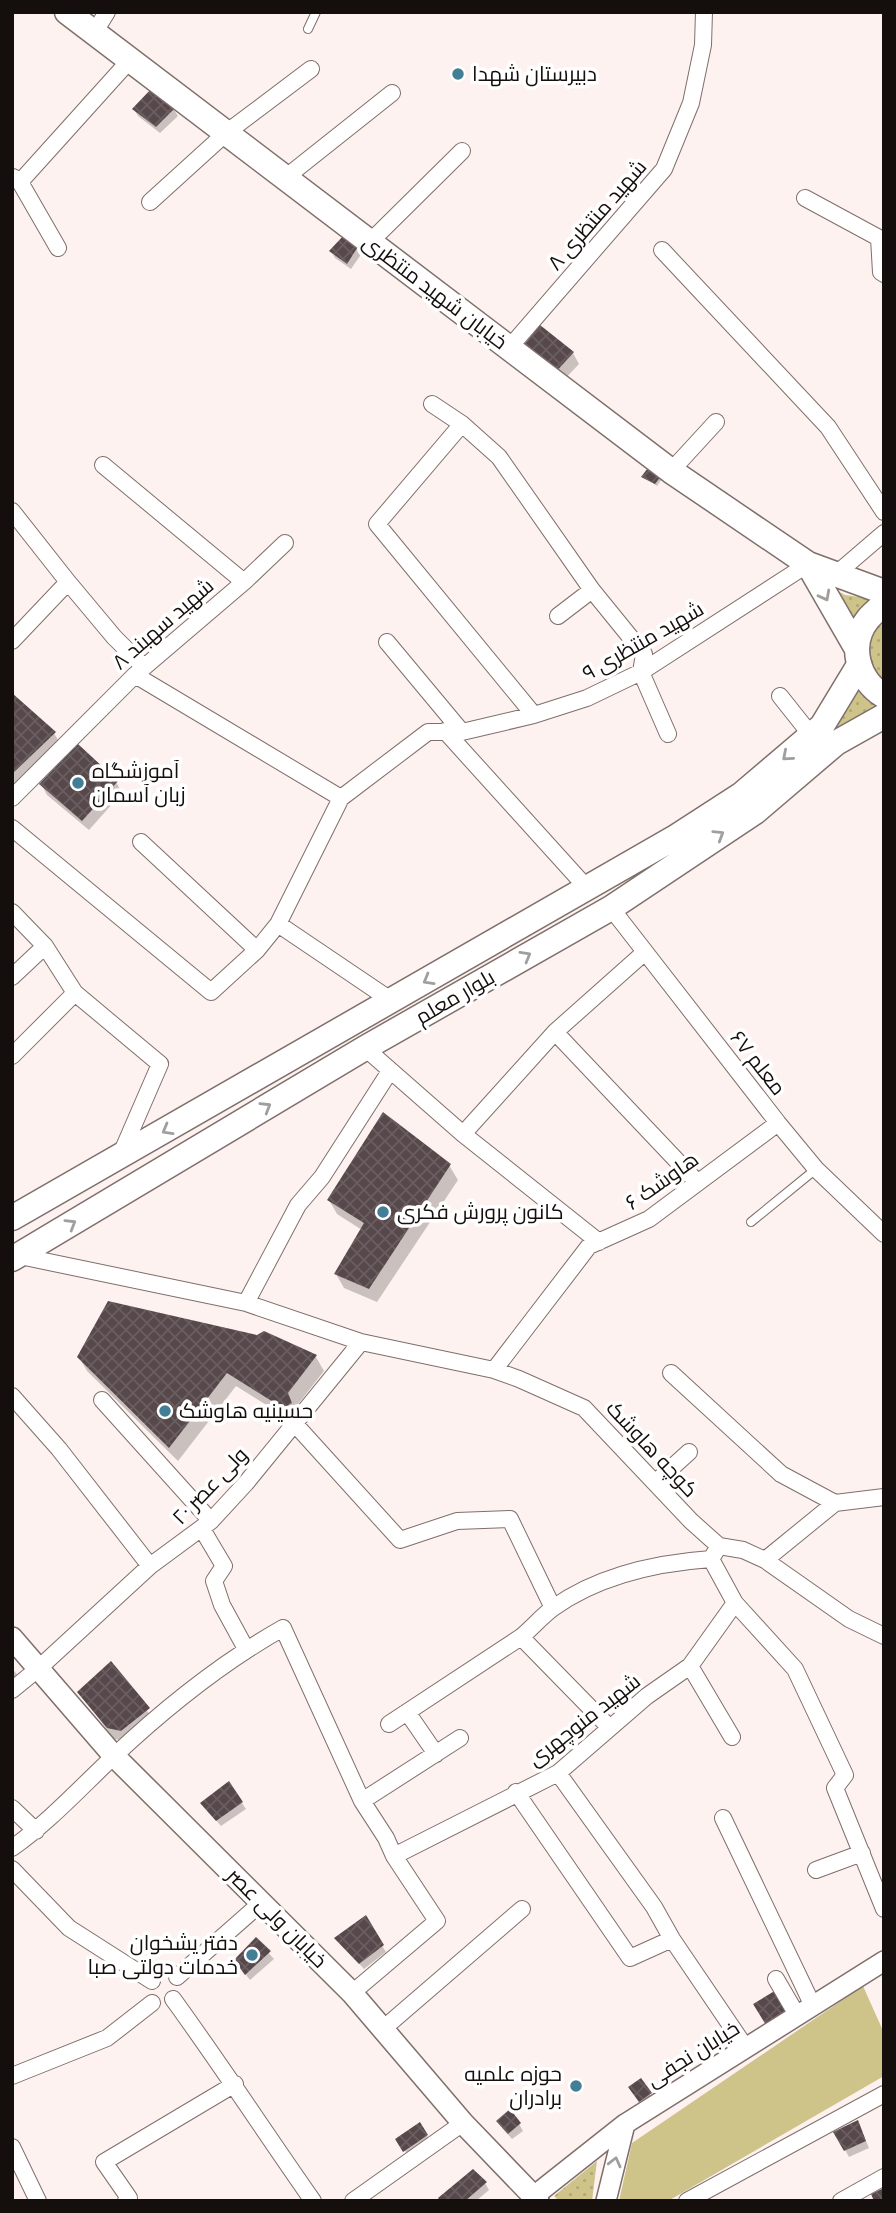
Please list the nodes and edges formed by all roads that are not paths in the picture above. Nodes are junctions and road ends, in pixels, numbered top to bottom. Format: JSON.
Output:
{"nodes":[{"id":1,"x":67,"y":12,"type":"edge"},
{"id":2,"x":316,"y":12,"type":"edge"},
{"id":3,"x":704,"y":12,"type":"edge"},
{"id":4,"x":100,"y":22,"type":"edge"},
{"id":5,"x":308,"y":29,"type":"dead end"},
{"id":6,"x":130,"y":60,"type":"junction"},
{"id":7,"x":312,"y":69,"type":"dead end"},
{"id":8,"x":392,"y":93,"type":"dead end"},
{"id":9,"x":226,"y":133,"type":"junction"},
{"id":10,"x":462,"y":151,"type":"dead end"},
{"id":11,"x":285,"y":178,"type":"junction"},
{"id":12,"x":16,"y":179,"type":"edge"},
{"id":13,"x":804,"y":198,"type":"dead end"},
{"id":14,"x":150,"y":202,"type":"dead end"},
{"id":15,"x":370,"y":242,"type":"junction"},
{"id":16,"x":58,"y":248,"type":"dead end"},
{"id":17,"x":662,"y":250,"type":"dead end"},
{"id":18,"x":884,"y":274,"type":"edge"},
{"id":19,"x":509,"y":348,"type":"junction"},
{"id":20,"x":432,"y":404,"type":"dead end"},
{"id":21,"x":716,"y":422,"type":"dead end"},
{"id":22,"x":462,"y":424,"type":"junction"},
{"id":23,"x":103,"y":465,"type":"dead end"},
{"id":24,"x":671,"y":471,"type":"junction"},
{"id":25,"x":12,"y":511,"type":"edge"},
{"id":26,"x":884,"y":512,"type":"edge"},
{"id":27,"x":884,"y":533,"type":"edge"},
{"id":28,"x":285,"y":544,"type":"dead end"},
{"id":29,"x":808,"y":564,"type":"junction"},
{"id":30,"x":835,"y":575,"type":"junction"},
{"id":31,"x":68,"y":582,"type":"junction"},
{"id":32,"x":244,"y":582,"type":"junction"},
{"id":33,"x":592,"y":590,"type":"junction"},
{"id":34,"x":884,"y":592,"type":"edge"},
{"id":35,"x":884,"y":603,"type":"edge"},
{"id":36,"x":558,"y":616,"type":"dead end"},
{"id":37,"x":12,"y":642,"type":"edge"},
{"id":38,"x":387,"y":642,"type":"dead end"},
{"id":39,"x":858,"y":657,"type":"junction"},
{"id":40,"x":140,"y":671,"type":"junction"},
{"id":41,"x":641,"y":672,"type":"junction"},
{"id":42,"x":780,"y":696,"type":"dead end"},
{"id":43,"x":884,"y":696,"type":"edge"},
{"id":44,"x":534,"y":715,"type":"junction"},
{"id":45,"x":884,"y":716,"type":"edge"},
{"id":46,"x":454,"y":732,"type":"junction"},
{"id":47,"x":668,"y":734,"type":"dead end"},
{"id":48,"x":811,"y":735,"type":"junction"},
{"id":49,"x":341,"y":797,"type":"junction"},
{"id":50,"x":12,"y":798,"type":"edge"},
{"id":51,"x":12,"y":828,"type":"edge"},
{"id":52,"x":141,"y":842,"type":"dead end"},
{"id":53,"x":587,"y":888,"type":"junction"},
{"id":54,"x":611,"y":908,"type":"junction"},
{"id":55,"x":12,"y":912,"type":"edge"},
{"id":56,"x":278,"y":924,"type":"junction"},
{"id":57,"x":45,"y":946,"type":"junction"},
{"id":58,"x":257,"y":950,"type":"junction"},
{"id":59,"x":645,"y":952,"type":"junction"},
{"id":60,"x":12,"y":977,"type":"edge"},
{"id":61,"x":75,"y":993,"type":"junction"},
{"id":62,"x":392,"y":1000,"type":"junction"},
{"id":63,"x":555,"y":1032,"type":"junction"},
{"id":64,"x":365,"y":1048,"type":"junction"},
{"id":65,"x":12,"y":1056,"type":"edge"},
{"id":66,"x":390,"y":1071,"type":"junction"},
{"id":67,"x":778,"y":1124,"type":"junction"},
{"id":68,"x":463,"y":1134,"type":"junction"},
{"id":69,"x":120,"y":1157,"type":"junction"},
{"id":70,"x":816,"y":1169,"type":"junction"},
{"id":71,"x":697,"y":1182,"type":"junction"},
{"id":72,"x":12,"y":1218,"type":"edge"},
{"id":73,"x":751,"y":1222,"type":"dead end"},
{"id":74,"x":884,"y":1234,"type":"edge"},
{"id":75,"x":599,"y":1242,"type":"junction"},
{"id":76,"x":16,"y":1257,"type":"edge"},
{"id":77,"x":246,"y":1303,"type":"junction"},
{"id":78,"x":361,"y":1342,"type":"junction"},
{"id":79,"x":494,"y":1370,"type":"junction"},
{"id":80,"x":671,"y":1373,"type":"dead end"},
{"id":81,"x":12,"y":1396,"type":"edge"},
{"id":82,"x":102,"y":1400,"type":"dead end"},
{"id":83,"x":294,"y":1423,"type":"junction"},
{"id":84,"x":689,"y":1452,"type":"dead end"},
{"id":85,"x":656,"y":1482,"type":"junction"},
{"id":86,"x":884,"y":1497,"type":"edge"},
{"id":87,"x":835,"y":1503,"type":"junction"},
{"id":88,"x":207,"y":1525,"type":"junction"},
{"id":89,"x":715,"y":1552,"type":"junction"},
{"id":90,"x":765,"y":1560,"type":"junction"},
{"id":91,"x":150,"y":1566,"type":"junction"},
{"id":92,"x":735,"y":1603,"type":"junction"},
{"id":93,"x":553,"y":1608,"type":"junction"},
{"id":94,"x":884,"y":1636,"type":"edge"},
{"id":95,"x":521,"y":1637,"type":"junction"},
{"id":96,"x":12,"y":1639,"type":"edge"},
{"id":97,"x":246,"y":1649,"type":"junction"},
{"id":98,"x":690,"y":1666,"type":"junction"},
{"id":99,"x":39,"y":1668,"type":"junction"},
{"id":100,"x":12,"y":1690,"type":"edge"},
{"id":101,"x":407,"y":1712,"type":"junction"},
{"id":102,"x":388,"y":1724,"type":"dead end"},
{"id":103,"x":610,"y":1727,"type":"junction"},
{"id":104,"x":732,"y":1737,"type":"dead end"},
{"id":105,"x":460,"y":1738,"type":"dead end"},
{"id":106,"x":436,"y":1754,"type":"junction"},
{"id":107,"x":114,"y":1756,"type":"junction"},
{"id":108,"x":558,"y":1773,"type":"junction"},
{"id":109,"x":516,"y":1792,"type":"junction"},
{"id":110,"x":362,"y":1801,"type":"junction"},
{"id":111,"x":12,"y":1808,"type":"edge"},
{"id":112,"x":723,"y":1818,"type":"dead end"},
{"id":113,"x":36,"y":1831,"type":"junction"},
{"id":114,"x":12,"y":1848,"type":"edge"},
{"id":115,"x":862,"y":1853,"type":"junction"},
{"id":116,"x":394,"y":1856,"type":"junction"},
{"id":117,"x":12,"y":1869,"type":"edge"},
{"id":118,"x":816,"y":1870,"type":"dead end"},
{"id":119,"x":261,"y":1903,"type":"junction"},
{"id":120,"x":522,"y":1909,"type":"dead end"},
{"id":121,"x":884,"y":1909,"type":"edge"},
{"id":122,"x":673,"y":1938,"type":"junction"},
{"id":123,"x":882,"y":1967,"type":"edge"},
{"id":124,"x":177,"y":1977,"type":"dead end"},
{"id":125,"x":776,"y":1979,"type":"dead end"},
{"id":126,"x":152,"y":1981,"type":"dead end"},
{"id":127,"x":352,"y":1993,"type":"junction"},
{"id":128,"x":173,"y":1999,"type":"dead end"},
{"id":129,"x":152,"y":2003,"type":"dead end"},
{"id":130,"x":805,"y":2009,"type":"junction"},
{"id":131,"x":384,"y":2028,"type":"junction"},
{"id":132,"x":746,"y":2048,"type":"junction"},
{"id":133,"x":12,"y":2076,"type":"edge"},
{"id":134,"x":235,"y":2084,"type":"junction"},
{"id":135,"x":884,"y":2094,"type":"edge"},
{"id":136,"x":463,"y":2123,"type":"junction"},
{"id":137,"x":625,"y":2123,"type":"junction"},
{"id":138,"x":12,"y":2147,"type":"edge"},
{"id":139,"x":17,"y":2167,"type":"edge"},
{"id":140,"x":884,"y":2177,"type":"edge"},
{"id":141,"x":533,"y":2199,"type":"edge"},
{"id":142,"x":38,"y":2201,"type":"edge"},
{"id":143,"x":126,"y":2201,"type":"edge"},
{"id":144,"x":313,"y":2201,"type":"edge"},
{"id":145,"x":353,"y":2201,"type":"edge"},
{"id":146,"x":606,"y":2201,"type":"edge"},
{"id":147,"x":687,"y":2201,"type":"edge"},
{"id":148,"x":841,"y":2201,"type":"edge"}],
"edges":[{"from":1,"to":4,"type":"main road","name":"خیابان شهید منتظری"},
{"from":2,"to":5,"type":"lane"},
{"from":3,"to":19,"type":"street","name":"شهید منتظری ۸"},
{"from":4,"to":6,"type":"main road","name":"خیابان شهید منتظری"},
{"from":6,"to":9,"type":"main road","name":"خیابان شهید منتظری"},
{"from":6,"to":12,"type":"street"},
{"from":7,"to":9,"type":"street"},
{"from":8,"to":11,"type":"street"},
{"from":9,"to":11,"type":"main road","name":"خیابان شهید منتظری"},
{"from":9,"to":14,"type":"street"},
{"from":10,"to":15,"type":"street"},
{"from":11,"to":15,"type":"main road","name":"خیابان شهید منتظری"},
{"from":12,"to":16,"type":"street"},
{"from":13,"to":18,"type":"street"},
{"from":15,"to":19,"type":"main road","name":"خیابان شهید منتظری"},
{"from":17,"to":26,"type":"street"},
{"from":19,"to":24,"type":"main road","name":"خیابان شهید منتظری"},
{"from":20,"to":22,"type":"street"},
{"from":21,"to":24,"type":"street"},
{"from":22,"to":33,"type":"street"},
{"from":22,"to":44,"type":"street"},
{"from":23,"to":32,"type":"street","name":"شهید سهبند ۸"},
{"from":24,"to":29,"type":"main road","name":"خیابان شهید منتظری"},
{"from":25,"to":31,"type":"street"},
{"from":27,"to":30,"type":"street"},
{"from":28,"to":32,"type":"street"},
{"from":29,"to":30,"type":"main road"},
{"from":29,"to":39,"type":"main road","one_way":true},
{"from":29,"to":41,"type":"street","name":"شهید منتظری ۹"},
{"from":30,"to":34,"type":"main road"},
{"from":31,"to":37,"type":"street"},
{"from":31,"to":40,"type":"street"},
{"from":32,"to":40,"type":"street","name":"شهید سهبند ۸"},
{"from":33,"to":36,"type":"street"},
{"from":33,"to":41,"type":"street"},
{"from":35,"to":39,"type":"main road","name":"بلوار معلم"},
{"from":38,"to":46,"type":"street"},
{"from":39,"to":43,"type":"main road"},
{"from":39,"to":48,"type":"main road","name":"بلوار معلم"},
{"from":40,"to":49,"type":"street"},
{"from":40,"to":50,"type":"street","name":"شهید سهبند ۸"},
{"from":41,"to":44,"type":"street","name":"شهید منتظری ۹"},
{"from":41,"to":47,"type":"street"},
{"from":42,"to":48,"type":"street"},
{"from":44,"to":46,"type":"street","name":"شهید منتظری ۹"},
{"from":54,"to":45,"type":"main road","name":"بلوار معلم","one_way":true},
{"from":46,"to":49,"type":"street","name":"شهید منتظری ۹"},
{"from":46,"to":53,"type":"street"},
{"from":48,"to":53,"type":"main road","name":"بلوار معلم","one_way":true},
{"from":49,"to":56,"type":"street"},
{"from":51,"to":58,"type":"street"},
{"from":52,"to":58,"type":"street"},
{"from":53,"to":62,"type":"main road","name":"بلوار معلم","one_way":true},
{"from":54,"to":59,"type":"street","name":"معلم ۶۷"},
{"from":64,"to":54,"type":"main road","name":"بلوار معلم","one_way":true},
{"from":55,"to":57,"type":"street"},
{"from":56,"to":58,"type":"street"},
{"from":56,"to":62,"type":"street"},
{"from":57,"to":60,"type":"street"},
{"from":57,"to":61,"type":"street"},
{"from":59,"to":63,"type":"street"},
{"from":59,"to":67,"type":"street","name":"معلم ۶۷"},
{"from":61,"to":65,"type":"street"},
{"from":61,"to":69,"type":"street"},
{"from":62,"to":69,"type":"main road","name":"بلوار معلم","one_way":true},
{"from":63,"to":68,"type":"street"},
{"from":63,"to":71,"type":"street"},
{"from":64,"to":66,"type":"street"},
{"from":76,"to":64,"type":"main road","name":"بلوار معلم","one_way":true},
{"from":66,"to":68,"type":"street"},
{"from":66,"to":77,"type":"street"},
{"from":67,"to":70,"type":"street","name":"معلم ۶۷"},
{"from":67,"to":71,"type":"street","name":"هاوشک ۶"},
{"from":68,"to":75,"type":"street"},
{"from":69,"to":72,"type":"main road","name":"بلوار معلم"},
{"from":70,"to":73,"type":"lane"},
{"from":70,"to":74,"type":"street","name":"معلم ۶۷"},
{"from":71,"to":75,"type":"street","name":"هاوشک ۶"},
{"from":75,"to":79,"type":"street","name":"هاوشک ۶"},
{"from":76,"to":77,"type":"street","name":"کوچه هاوشک"},
{"from":77,"to":78,"type":"street","name":"کوچه هاوشک"},
{"from":78,"to":79,"type":"street","name":"کوچه هاوشک"},
{"from":78,"to":83,"type":"street","name":"ولی عصر ۲۰"},
{"from":79,"to":85,"type":"street","name":"کوچه هاوشک"},
{"from":80,"to":87,"type":"street"},
{"from":81,"to":91,"type":"street"},
{"from":82,"to":88,"type":"street"},
{"from":83,"to":88,"type":"street","name":"ولی عصر ۲۰"},
{"from":83,"to":93,"type":"street"},
{"from":84,"to":85,"type":"street"},
{"from":85,"to":89,"type":"street","name":"کوچه هاوشک"},
{"from":86,"to":87,"type":"street"},
{"from":87,"to":90,"type":"street"},
{"from":88,"to":91,"type":"street","name":"ولی عصر ۲۰"},
{"from":88,"to":97,"type":"street"},
{"from":89,"to":90,"type":"street","name":"کوچه هاوشک"},
{"from":89,"to":92,"type":"street"},
{"from":89,"to":93,"type":"street"},
{"from":90,"to":94,"type":"street","name":"کوچه هاوشک"},
{"from":91,"to":99,"type":"street","name":"ولی عصر ۲۰"},
{"from":92,"to":98,"type":"street","name":"شهید منوچهری"},
{"from":92,"to":115,"type":"street"},
{"from":93,"to":95,"type":"street"},
{"from":95,"to":101,"type":"street"},
{"from":95,"to":103,"type":"street"},
{"from":96,"to":99,"type":"main road","name":"خیابان ولی عصر"},
{"from":97,"to":107,"type":"street"},
{"from":97,"to":110,"type":"street"},
{"from":98,"to":103,"type":"street","name":"شهید منوچهری"},
{"from":98,"to":104,"type":"street"},
{"from":99,"to":100,"type":"street","name":"ولی عصر ۲۰"},
{"from":99,"to":107,"type":"main road","name":"خیابان ولی عصر"},
{"from":101,"to":102,"type":"street"},
{"from":101,"to":106,"type":"street"},
{"from":103,"to":108,"type":"street","name":"شهید منوچهری"},
{"from":105,"to":106,"type":"street"},
{"from":106,"to":110,"type":"street"},
{"from":107,"to":113,"type":"street"},
{"from":107,"to":119,"type":"main road","name":"خیابان ولی عصر"},
{"from":108,"to":109,"type":"street","name":"شهید منوچهری"},
{"from":108,"to":122,"type":"street"},
{"from":109,"to":116,"type":"street","name":"شهید منوچهری"},
{"from":109,"to":122,"type":"street"},
{"from":110,"to":116,"type":"street"},
{"from":111,"to":113,"type":"street"},
{"from":112,"to":130,"type":"street"},
{"from":113,"to":114,"type":"street"},
{"from":115,"to":118,"type":"street"},
{"from":115,"to":121,"type":"street"},
{"from":116,"to":127,"type":"street"},
{"from":117,"to":126,"type":"street"},
{"from":119,"to":124,"type":"street"},
{"from":119,"to":127,"type":"main road","name":"خیابان ولی عصر"},
{"from":120,"to":131,"type":"street"},
{"from":122,"to":132,"type":"street"},
{"from":123,"to":130,"type":"street","name":"خیابان نجفی"},
{"from":125,"to":130,"type":"street"},
{"from":127,"to":131,"type":"main road","name":"خیابان ولی عصر"},
{"from":128,"to":134,"type":"street"},
{"from":129,"to":133,"type":"street"},
{"from":130,"to":132,"type":"street","name":"خیابان نجفی"},
{"from":131,"to":136,"type":"main road","name":"خیابان ولی عصر"},
{"from":132,"to":137,"type":"street","name":"خیابان نجفی"},
{"from":134,"to":143,"type":"street"},
{"from":134,"to":144,"type":"street"},
{"from":135,"to":147,"type":"street"},
{"from":136,"to":141,"type":"main road","name":"خیابان ولی عصر"},
{"from":136,"to":145,"type":"street"},
{"from":137,"to":141,"type":"street","name":"خیابان نجفی"},
{"from":146,"to":137,"type":"street","one_way":true},
{"from":138,"to":139,"type":"street"},
{"from":139,"to":142,"type":"street"},
{"from":140,"to":148,"type":"street"}]}
